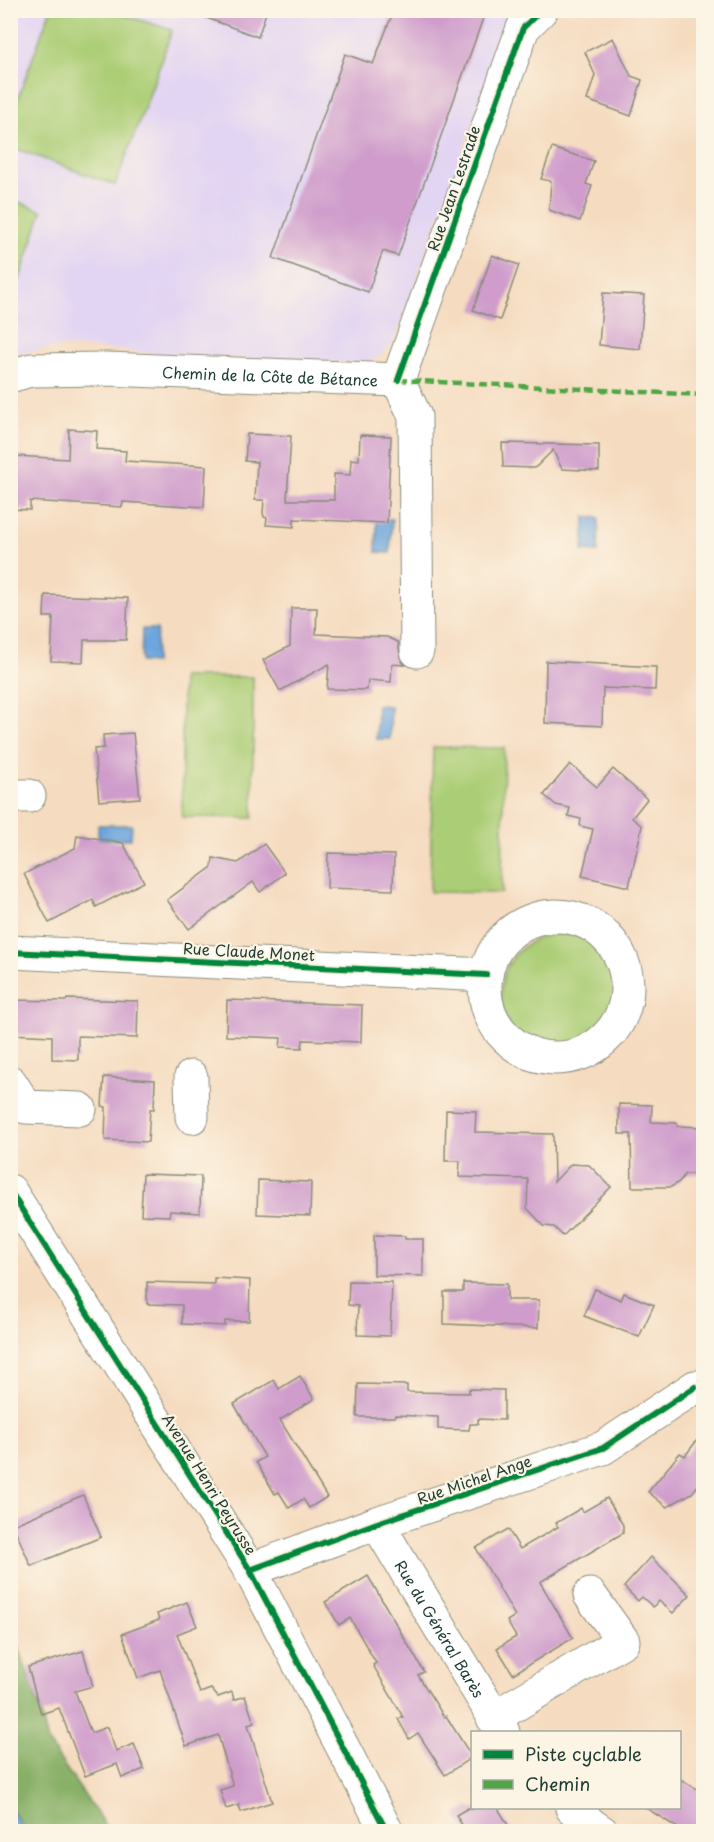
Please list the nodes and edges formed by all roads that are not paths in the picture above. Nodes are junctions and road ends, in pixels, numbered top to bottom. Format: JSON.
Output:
{"nodes":[{"id":1,"x":541,"y":10,"type":"edge"},
{"id":2,"x":10,"y":376,"type":"edge"},
{"id":3,"x":398,"y":380,"type":"junction"},
{"id":4,"x":417,"y":651,"type":"dead end"},
{"id":5,"x":10,"y":952,"type":"edge"},
{"id":6,"x":486,"y":975,"type":"junction"},
{"id":7,"x":13,"y":1073,"type":"edge"},
{"id":8,"x":191,"y":1077,"type":"dead end"},
{"id":9,"x":80,"y":1108,"type":"dead end"},
{"id":10,"x":192,"y":1117,"type":"dead end"},
{"id":11,"x":10,"y":1191,"type":"edge"},
{"id":12,"x":695,"y":1387,"type":"dead end"},
{"id":13,"x":378,"y":1523,"type":"junction"},
{"id":14,"x":250,"y":1570,"type":"junction"},
{"id":15,"x":590,"y":1595,"type":"dead end"},
{"id":16,"x":498,"y":1725,"type":"edge"},
{"id":17,"x":573,"y":1809,"type":"edge"},
{"id":18,"x":387,"y":1832,"type":"edge"},
{"id":19,"x":602,"y":1832,"type":"edge"}],
"edges":[{"from":1,"to":3,"type":"street","name":"Rue Jean Lestrade"},
{"from":2,"to":3,"type":"street","name":"Chemin de la Côte de Bétance"},
{"from":3,"to":4,"type":"street","name":"Chemin de la Côte de Bétance"},
{"from":5,"to":6,"type":"street","name":"Rue Claude Monet"},
{"from":6,"to":6,"type":"street"},
{"from":7,"to":9,"type":"street"},
{"from":8,"to":10,"type":"street"},
{"from":11,"to":14,"type":"street","name":"Avenue Henri Peyrusse"},
{"from":12,"to":13,"type":"street","name":"Rue Michel Ange"},
{"from":13,"to":14,"type":"street","name":"Rue Michel Ange"},
{"from":13,"to":16,"type":"street","name":"Rue du Général Barès"},
{"from":14,"to":18,"type":"street","name":"Avenue Henri Peyrusse"},
{"from":15,"to":16,"type":"street"},
{"from":17,"to":19,"type":"street"}]}
